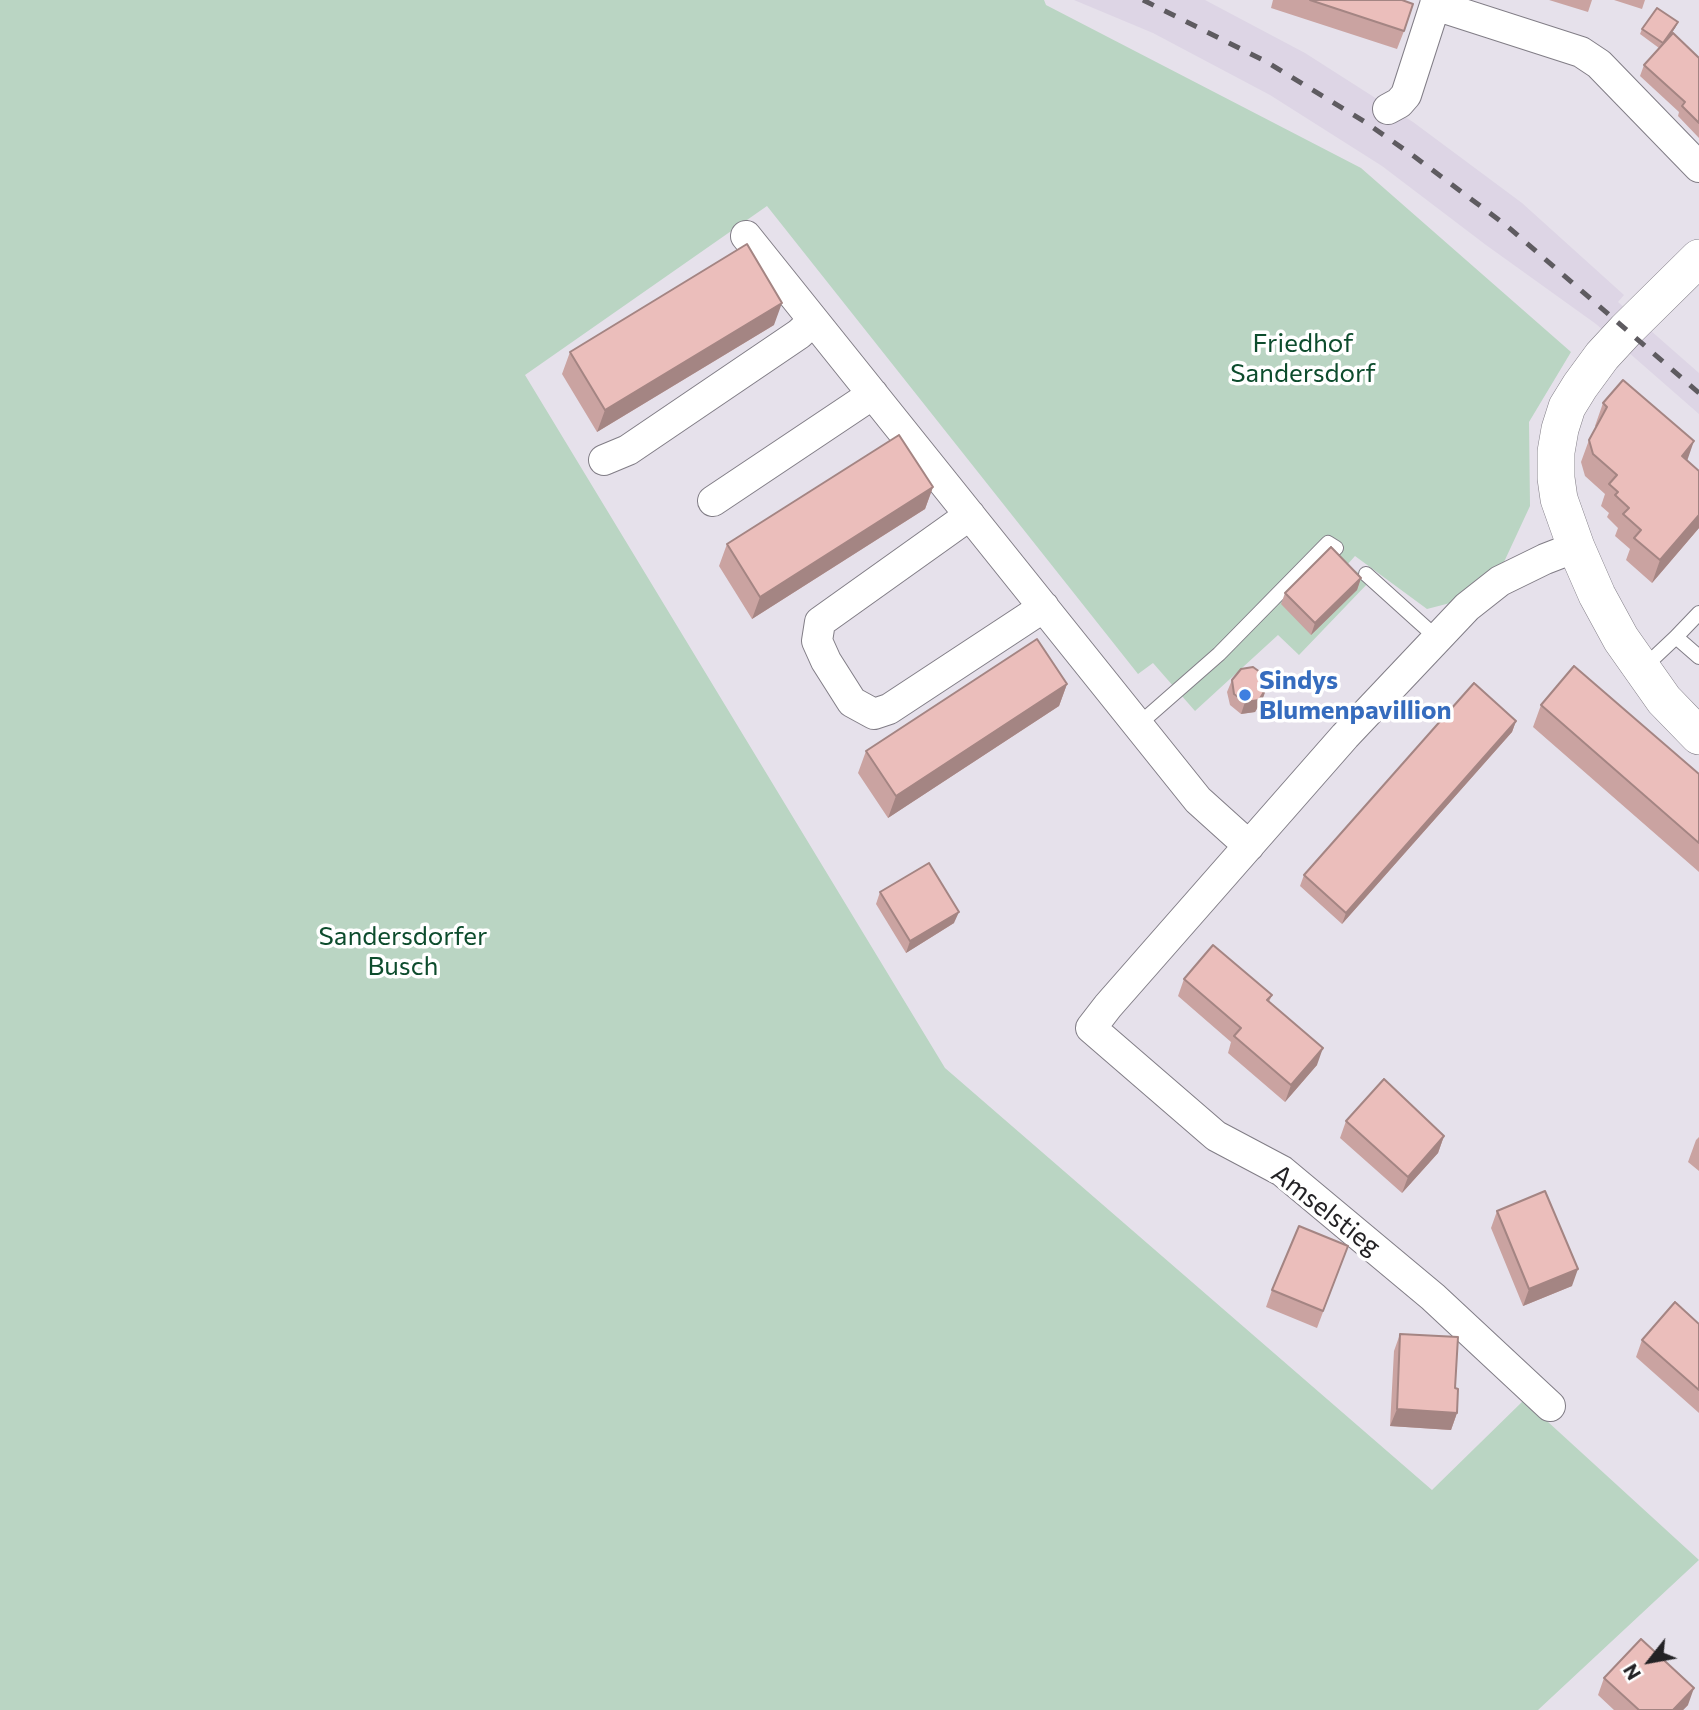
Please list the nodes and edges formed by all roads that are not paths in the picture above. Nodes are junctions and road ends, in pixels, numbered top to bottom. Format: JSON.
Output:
{"nodes":[{"id":1,"x":1435,"y":3,"type":"edge"},
{"id":2,"x":1388,"y":109,"type":"dead end"},
{"id":3,"x":1699,"y":167,"type":"edge"},
{"id":4,"x":747,"y":236,"type":"dead end"},
{"id":5,"x":1699,"y":258,"type":"edge"},
{"id":6,"x":813,"y":321,"type":"junction"},
{"id":7,"x":873,"y":394,"type":"junction"},
{"id":8,"x":604,"y":460,"type":"dead end"},
{"id":9,"x":713,"y":500,"type":"dead end"},
{"id":10,"x":970,"y":515,"type":"junction"},
{"id":11,"x":1576,"y":547,"type":"junction"},
{"id":12,"x":1336,"y":548,"type":"edge"},
{"id":13,"x":1366,"y":575,"type":"dead end"},
{"id":14,"x":1044,"y":607,"type":"junction"},
{"id":15,"x":1699,"y":613,"type":"edge"},
{"id":16,"x":1676,"y":637,"type":"junction"},
{"id":17,"x":1437,"y":638,"type":"junction"},
{"id":18,"x":1699,"y":657,"type":"edge"},
{"id":19,"x":1641,"y":670,"type":"junction"},
{"id":20,"x":1138,"y":725,"type":"junction"},
{"id":21,"x":1699,"y":736,"type":"edge"},
{"id":22,"x":1249,"y":846,"type":"junction"},
{"id":23,"x":1550,"y":1406,"type":"dead end"}],
"edges":[{"from":1,"to":2,"type":"street"},
{"from":1,"to":3,"type":"street"},
{"from":4,"to":6,"type":"street"},
{"from":5,"to":11,"type":"street"},
{"from":6,"to":7,"type":"street"},
{"from":6,"to":8,"type":"street"},
{"from":7,"to":9,"type":"street"},
{"from":7,"to":10,"type":"street"},
{"from":10,"to":14,"type":"street"},
{"from":10,"to":14,"type":"street"},
{"from":11,"to":17,"type":"street"},
{"from":11,"to":19,"type":"street"},
{"from":12,"to":20,"type":"lane"},
{"from":13,"to":17,"type":"lane"},
{"from":14,"to":20,"type":"street"},
{"from":15,"to":16,"type":"lane"},
{"from":16,"to":18,"type":"lane"},
{"from":16,"to":19,"type":"lane"},
{"from":17,"to":22,"type":"street"},
{"from":19,"to":21,"type":"street"},
{"from":20,"to":22,"type":"street"},
{"from":22,"to":23,"type":"street","name":"Amselstieg"}]}
